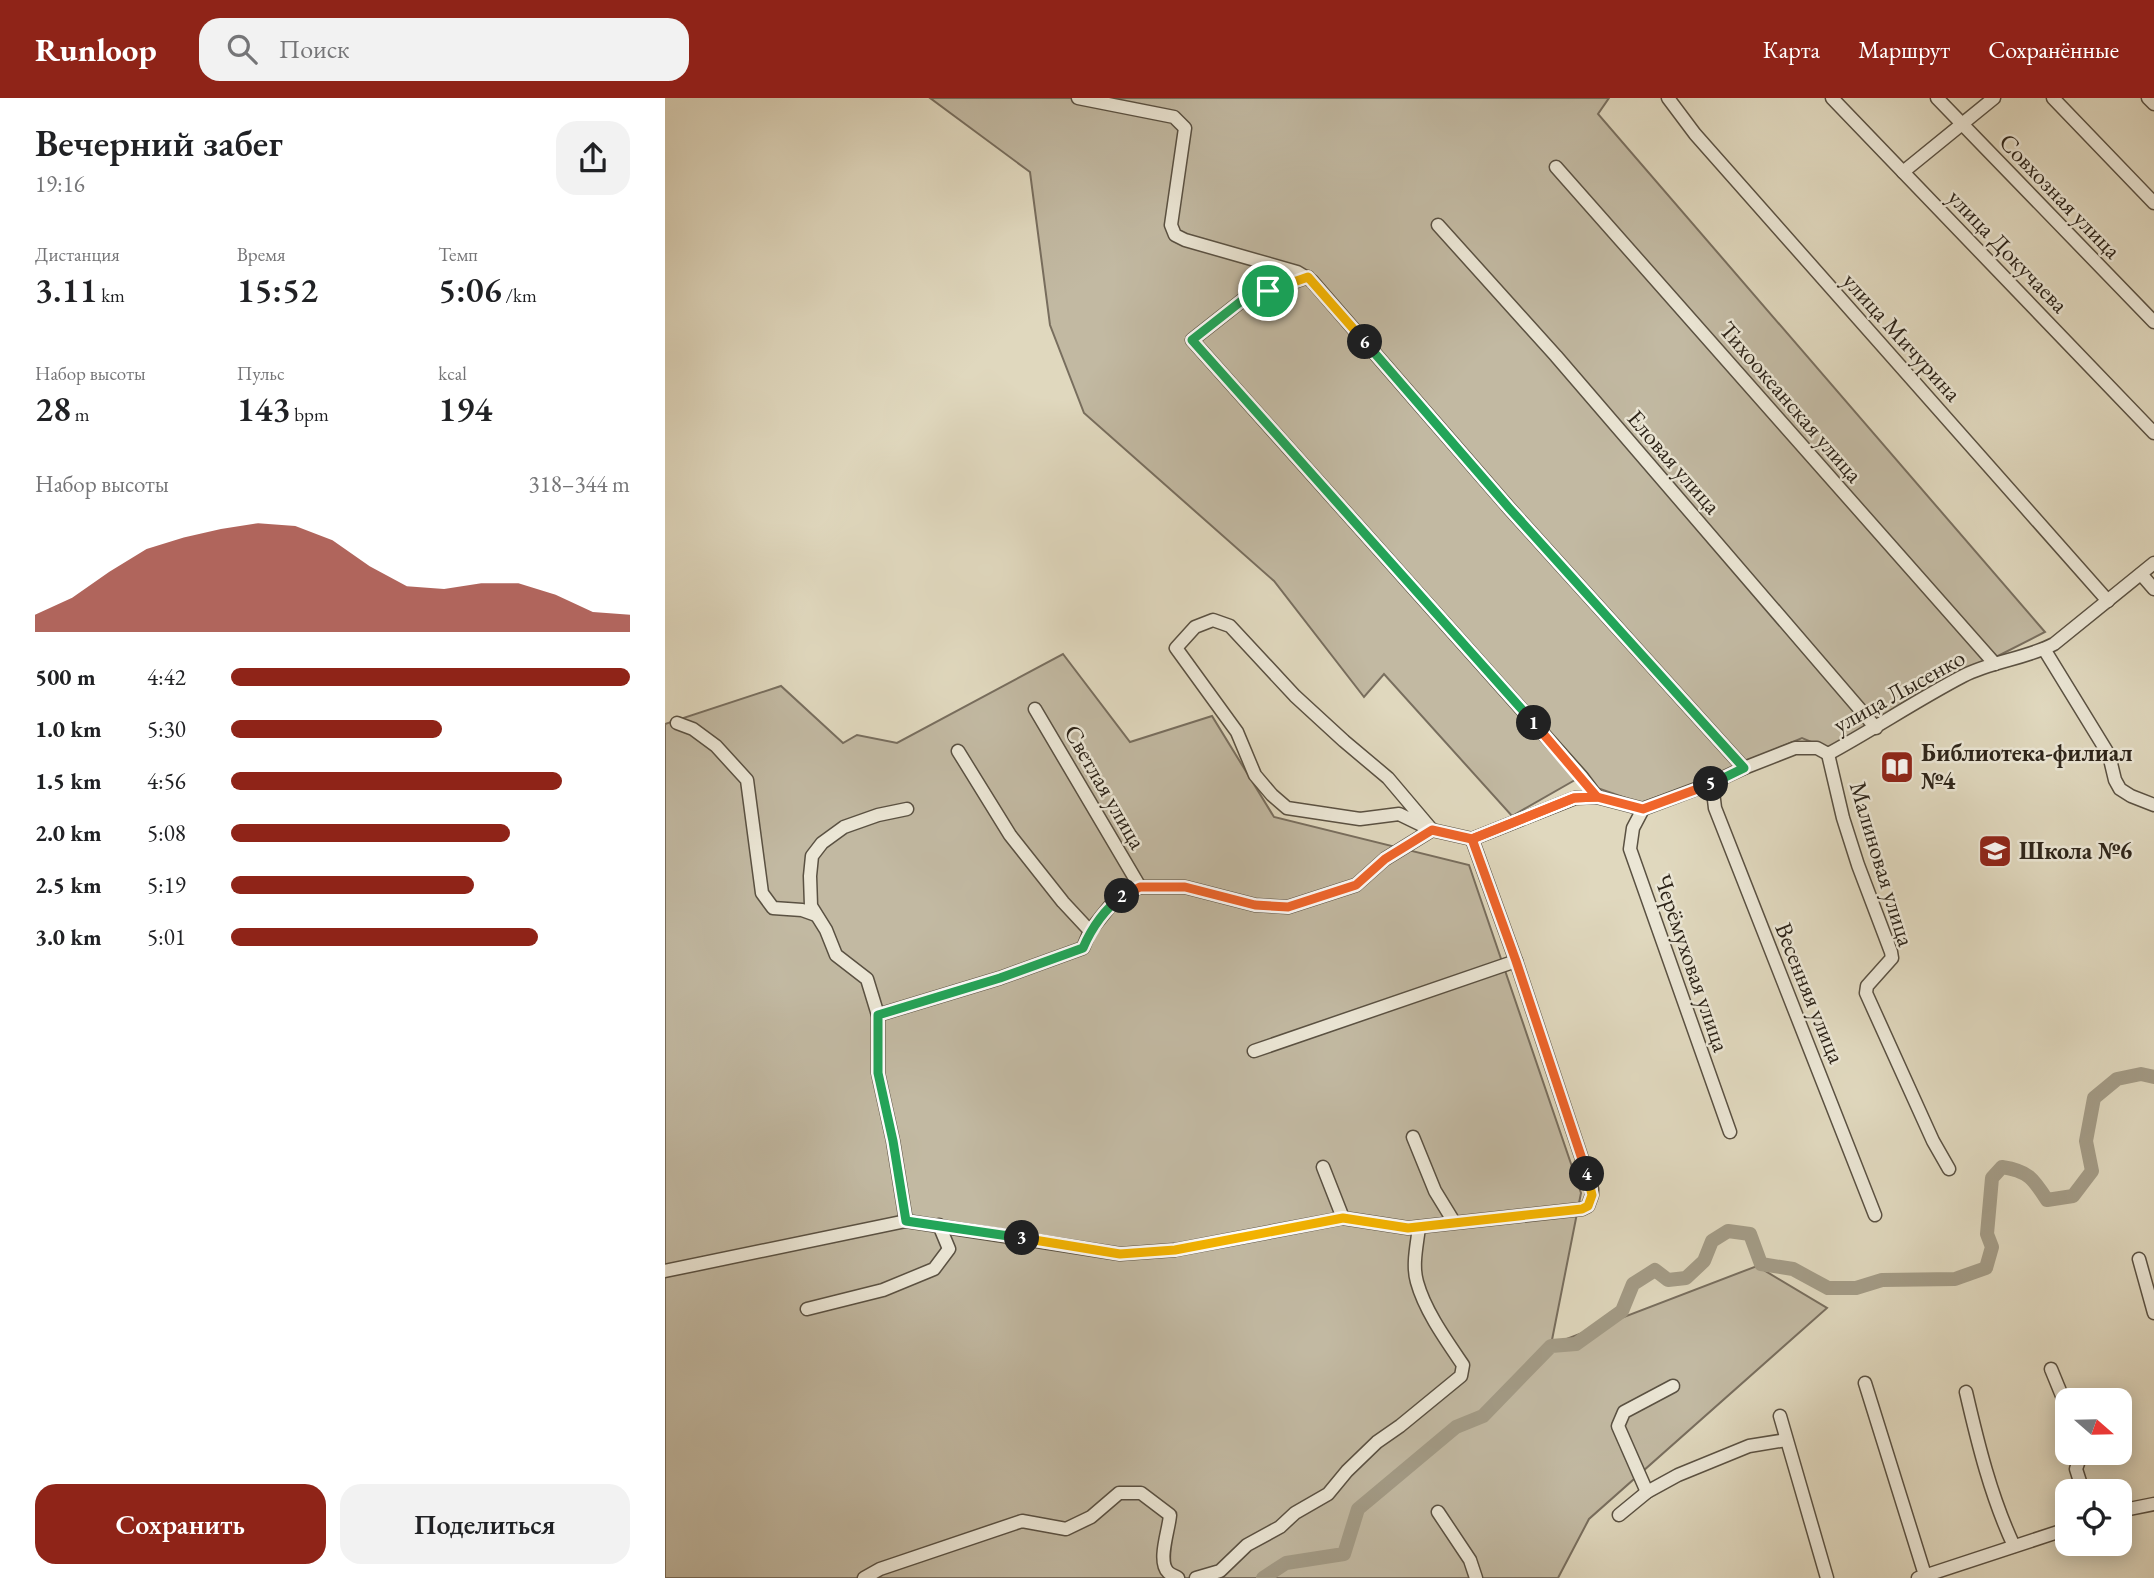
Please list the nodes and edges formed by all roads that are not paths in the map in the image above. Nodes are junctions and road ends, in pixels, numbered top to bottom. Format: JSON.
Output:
{"nodes":[{"id":1,"x":1078,"y":98,"type":"edge"},
{"id":2,"x":1668,"y":98,"type":"edge"},
{"id":3,"x":1832,"y":98,"type":"edge"},
{"id":4,"x":1937,"y":98,"type":"edge"},
{"id":5,"x":1994,"y":98,"type":"edge"},
{"id":6,"x":2053,"y":98,"type":"edge"},
{"id":7,"x":2148,"y":98,"type":"edge"},
{"id":8,"x":2154,"y":104,"type":"edge"},
{"id":9,"x":1962,"y":125,"type":"junction"},
{"id":10,"x":1556,"y":167,"type":"dead end"},
{"id":11,"x":1903,"y":172,"type":"junction"},
{"id":12,"x":2154,"y":203,"type":"edge"},
{"id":13,"x":1439,"y":225,"type":"dead end"},
{"id":14,"x":1308,"y":277,"type":"junction"},
{"id":15,"x":2154,"y":322,"type":"edge"},
{"id":16,"x":2154,"y":433,"type":"edge"},
{"id":17,"x":2154,"y":563,"type":"edge"},
{"id":18,"x":2141,"y":573,"type":"junction"},
{"id":19,"x":2154,"y":589,"type":"edge"},
{"id":20,"x":2109,"y":601,"type":"junction"},
{"id":21,"x":2045,"y":649,"type":"junction"},
{"id":22,"x":1995,"y":664,"type":"junction"},
{"id":23,"x":1035,"y":709,"type":"dead end"},
{"id":24,"x":677,"y":723,"type":"dead end"},
{"id":25,"x":1875,"y":728,"type":"junction"},
{"id":26,"x":958,"y":751,"type":"dead end"},
{"id":27,"x":1828,"y":754,"type":"junction"},
{"id":28,"x":1744,"y":768,"type":"junction"},
{"id":29,"x":1712,"y":783,"type":"junction"},
{"id":30,"x":1597,"y":797,"type":"junction"},
{"id":31,"x":2154,"y":805,"type":"edge"},
{"id":32,"x":907,"y":809,"type":"dead end"},
{"id":33,"x":1643,"y":809,"type":"junction"},
{"id":34,"x":1432,"y":830,"type":"junction"},
{"id":35,"x":1472,"y":839,"type":"junction"},
{"id":36,"x":1140,"y":887,"type":"junction"},
{"id":37,"x":816,"y":915,"type":"junction"},
{"id":38,"x":1090,"y":931,"type":"junction"},
{"id":39,"x":1516,"y":961,"type":"junction"},
{"id":40,"x":878,"y":1015,"type":"junction"},
{"id":41,"x":1254,"y":1051,"type":"dead end"},
{"id":42,"x":1730,"y":1132,"type":"dead end"},
{"id":43,"x":1413,"y":1137,"type":"dead end"},
{"id":44,"x":1322,"y":1167,"type":"dead end"},
{"id":45,"x":1949,"y":1169,"type":"dead end"},
{"id":46,"x":1875,"y":1215,"type":"dead end"},
{"id":47,"x":1343,"y":1218,"type":"junction"},
{"id":48,"x":906,"y":1221,"type":"junction"},
{"id":49,"x":1454,"y":1222,"type":"junction"},
{"id":50,"x":939,"y":1225,"type":"junction"},
{"id":51,"x":1419,"y":1227,"type":"junction"},
{"id":52,"x":2139,"y":1259,"type":"dead end"},
{"id":53,"x":665,"y":1271,"type":"edge"},
{"id":54,"x":807,"y":1308,"type":"dead end"},
{"id":55,"x":2154,"y":1313,"type":"edge"},
{"id":56,"x":2051,"y":1369,"type":"dead end"},
{"id":57,"x":1865,"y":1383,"type":"dead end"},
{"id":58,"x":1673,"y":1386,"type":"dead end"},
{"id":59,"x":2059,"y":1388,"type":"edge"},
{"id":60,"x":1966,"y":1392,"type":"dead end"},
{"id":61,"x":1780,"y":1416,"type":"dead end"},
{"id":62,"x":1786,"y":1440,"type":"junction"},
{"id":63,"x":1647,"y":1492,"type":"junction"},
{"id":64,"x":2154,"y":1503,"type":"edge"},
{"id":65,"x":2132,"y":1508,"type":"edge"},
{"id":66,"x":1438,"y":1512,"type":"dead end"},
{"id":67,"x":1619,"y":1515,"type":"dead end"},
{"id":68,"x":2055,"y":1534,"type":"edge"},
{"id":69,"x":2014,"y":1546,"type":"junction"},
{"id":70,"x":1921,"y":1577,"type":"edge"},
{"id":71,"x":864,"y":1578,"type":"edge"},
{"id":72,"x":1178,"y":1578,"type":"edge"},
{"id":73,"x":1196,"y":1578,"type":"edge"},
{"id":74,"x":1476,"y":1578,"type":"edge"},
{"id":75,"x":1827,"y":1578,"type":"edge"}],
"edges":[{"from":1,"to":14,"type":"street"},
{"from":2,"to":20,"type":"street","name":"улица Мичурина"},
{"from":3,"to":11,"type":"street","name":"улица Докучаева"},
{"from":4,"to":9,"type":"street","name":"Совхозная улица"},
{"from":5,"to":9,"type":"street"},
{"from":6,"to":12,"type":"street"},
{"from":7,"to":8,"type":"street"},
{"from":9,"to":11,"type":"street"},
{"from":9,"to":15,"type":"street","name":"Совхозная улица"},
{"from":10,"to":22,"type":"street","name":"Тихоокеанская улица"},
{"from":11,"to":16,"type":"street","name":"улица Докучаева"},
{"from":13,"to":25,"type":"street","name":"Еловая улица"},
{"from":14,"to":28,"type":"street"},
{"from":14,"to":30,"type":"street"},
{"from":17,"to":18,"type":"street","name":"улица Лысенко"},
{"from":18,"to":19,"type":"street"},
{"from":18,"to":20,"type":"street","name":"улица Лысенко"},
{"from":20,"to":21,"type":"street","name":"улица Лысенко"},
{"from":21,"to":22,"type":"street","name":"улица Лысенко"},
{"from":21,"to":31,"type":"street"},
{"from":22,"to":25,"type":"street","name":"улица Лысенко"},
{"from":23,"to":36,"type":"street","name":"Светлая улица"},
{"from":24,"to":37,"type":"street"},
{"from":25,"to":27,"type":"street","name":"улица Лысенко"},
{"from":26,"to":38,"type":"street"},
{"from":27,"to":28,"type":"street","name":"улица Лысенко"},
{"from":27,"to":45,"type":"street","name":"Малиновая улица"},
{"from":28,"to":29,"type":"street","name":"улица Лысенко"},
{"from":29,"to":33,"type":"street","name":"улица Лысенко"},
{"from":29,"to":46,"type":"street","name":"Весенняя улица"},
{"from":30,"to":33,"type":"street"},
{"from":30,"to":35,"type":"street"},
{"from":32,"to":37,"type":"street"},
{"from":33,"to":42,"type":"street","name":"Черёмуховая улица"},
{"from":34,"to":34,"type":"street"},
{"from":34,"to":35,"type":"street"},
{"from":34,"to":36,"type":"street"},
{"from":35,"to":39,"type":"street"},
{"from":36,"to":38,"type":"street"},
{"from":37,"to":40,"type":"street"},
{"from":38,"to":40,"type":"street"},
{"from":39,"to":41,"type":"street"},
{"from":39,"to":49,"type":"street"},
{"from":40,"to":48,"type":"street"},
{"from":43,"to":49,"type":"street"},
{"from":44,"to":47,"type":"street"},
{"from":47,"to":50,"type":"street"},
{"from":47,"to":51,"type":"street"},
{"from":48,"to":50,"type":"street"},
{"from":48,"to":53,"type":"street"},
{"from":49,"to":51,"type":"street"},
{"from":50,"to":54,"type":"street"},
{"from":51,"to":73,"type":"street"},
{"from":52,"to":55,"type":"street"},
{"from":56,"to":59,"type":"street"},
{"from":57,"to":70,"type":"street"},
{"from":58,"to":63,"type":"street"},
{"from":60,"to":69,"type":"street"},
{"from":61,"to":62,"type":"street"},
{"from":62,"to":63,"type":"street"},
{"from":62,"to":75,"type":"street"},
{"from":63,"to":67,"type":"street"},
{"from":64,"to":65,"type":"street"},
{"from":66,"to":74,"type":"street"},
{"from":68,"to":69,"type":"street"},
{"from":69,"to":70,"type":"street"},
{"from":71,"to":72,"type":"street"}]}
